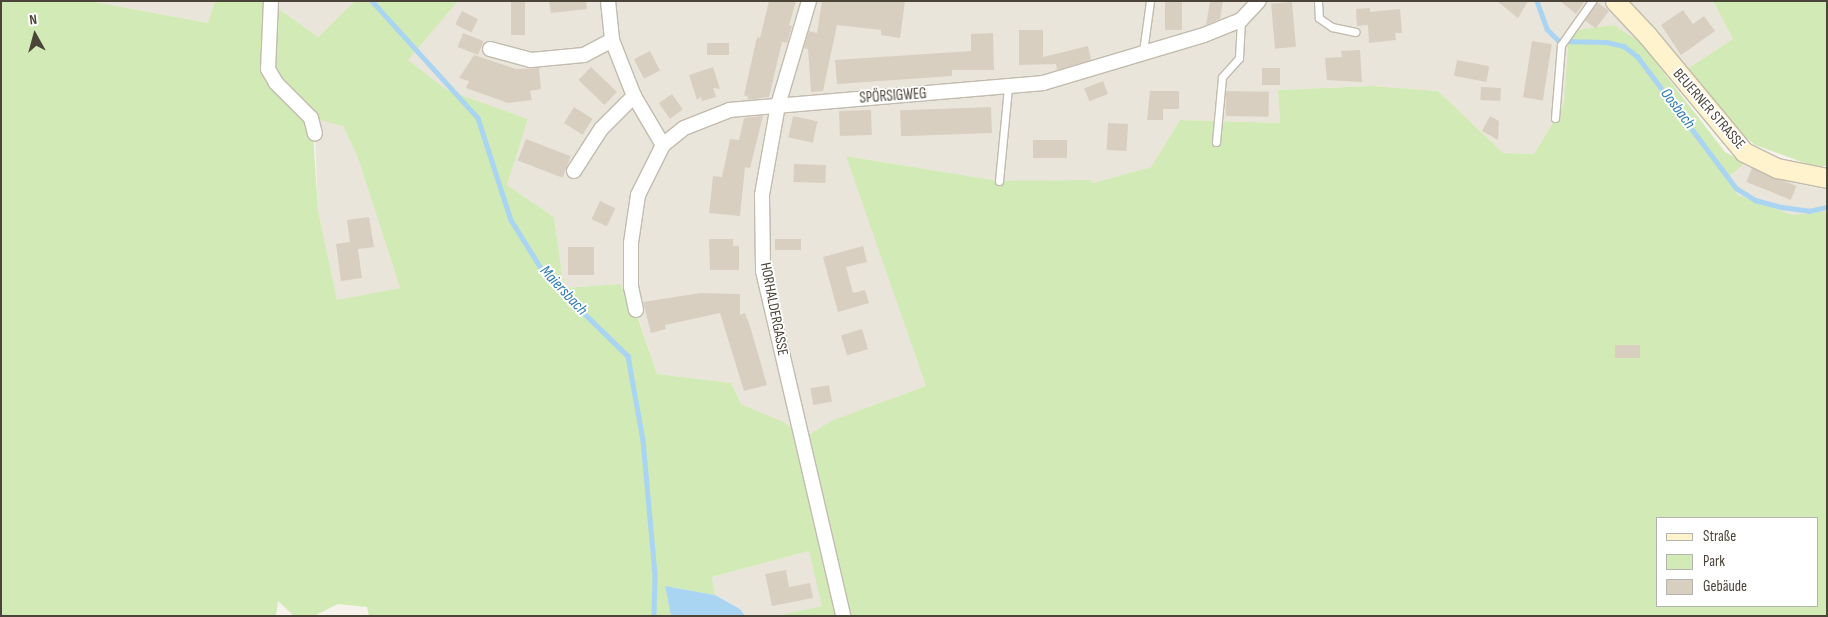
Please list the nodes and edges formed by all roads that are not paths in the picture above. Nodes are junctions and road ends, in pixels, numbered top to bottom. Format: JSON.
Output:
{"nodes":[{"id":1,"x":271,"y":1,"type":"edge"},
{"id":2,"x":608,"y":1,"type":"edge"},
{"id":3,"x":809,"y":1,"type":"edge"},
{"id":4,"x":1150,"y":1,"type":"edge"},
{"id":5,"x":1259,"y":1,"type":"edge"},
{"id":6,"x":1318,"y":1,"type":"edge"},
{"id":7,"x":1592,"y":1,"type":"edge"},
{"id":8,"x":1615,"y":1,"type":"edge"},
{"id":9,"x":1241,"y":20,"type":"junction"},
{"id":10,"x":1354,"y":32,"type":"dead end"},
{"id":11,"x":612,"y":40,"type":"junction"},
{"id":12,"x":490,"y":49,"type":"dead end"},
{"id":13,"x":1143,"y":52,"type":"junction"},
{"id":14,"x":1008,"y":88,"type":"junction"},
{"id":15,"x":634,"y":96,"type":"junction"},
{"id":16,"x":778,"y":105,"type":"junction"},
{"id":17,"x":1555,"y":118,"type":"dead end"},
{"id":18,"x":315,"y":134,"type":"dead end"},
{"id":19,"x":1216,"y":142,"type":"dead end"},
{"id":20,"x":663,"y":145,"type":"junction"},
{"id":21,"x":574,"y":171,"type":"dead end"},
{"id":22,"x":1827,"y":178,"type":"edge"},
{"id":23,"x":999,"y":181,"type":"dead end"},
{"id":24,"x":636,"y":310,"type":"dead end"},
{"id":25,"x":843,"y":616,"type":"edge"}],
"edges":[{"from":1,"to":18,"type":"street"},
{"from":2,"to":11,"type":"street"},
{"from":3,"to":16,"type":"street","name":"HORHALDERGASSE"},
{"from":4,"to":13,"type":"lane"},
{"from":5,"to":9,"type":"street","name":"SPÖRSIGWEG"},
{"from":6,"to":10,"type":"lane"},
{"from":7,"to":17,"type":"lane"},
{"from":8,"to":22,"type":"main road","name":"BEUERNER STRASSE"},
{"from":9,"to":13,"type":"street","name":"SPÖRSIGWEG"},
{"from":9,"to":19,"type":"lane"},
{"from":11,"to":12,"type":"street"},
{"from":11,"to":15,"type":"street"},
{"from":13,"to":14,"type":"street","name":"SPÖRSIGWEG"},
{"from":14,"to":16,"type":"street","name":"SPÖRSIGWEG"},
{"from":14,"to":23,"type":"lane"},
{"from":15,"to":20,"type":"street"},
{"from":15,"to":21,"type":"street"},
{"from":16,"to":20,"type":"street","name":"SPÖRSIGWEG"},
{"from":16,"to":25,"type":"street","name":"HORHALDERGASSE"},
{"from":20,"to":24,"type":"street"}]}
